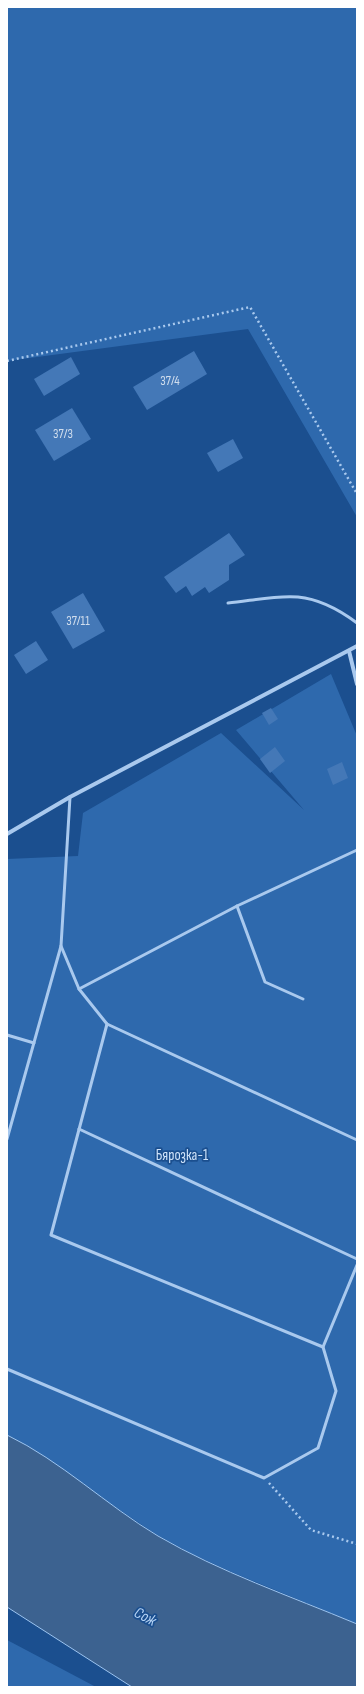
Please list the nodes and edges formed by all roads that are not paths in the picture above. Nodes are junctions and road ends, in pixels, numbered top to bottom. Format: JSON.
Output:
{"nodes":[{"id":1,"x":228,"y":603,"type":"dead end"},
{"id":2,"x":357,"y":623,"type":"edge"},
{"id":3,"x":357,"y":646,"type":"edge"},
{"id":4,"x":349,"y":651,"type":"junction"},
{"id":5,"x":357,"y":684,"type":"edge"},
{"id":6,"x":70,"y":797,"type":"junction"},
{"id":7,"x":7,"y":834,"type":"edge"},
{"id":8,"x":357,"y":850,"type":"edge"},
{"id":9,"x":237,"y":906,"type":"junction"},
{"id":10,"x":61,"y":946,"type":"junction"},
{"id":11,"x":79,"y":989,"type":"junction"},
{"id":12,"x":303,"y":999,"type":"dead end"},
{"id":13,"x":107,"y":1024,"type":"junction"},
{"id":14,"x":7,"y":1035,"type":"edge"},
{"id":15,"x":34,"y":1043,"type":"junction"},
{"id":16,"x":79,"y":1129,"type":"junction"},
{"id":17,"x":7,"y":1139,"type":"edge"},
{"id":18,"x":357,"y":1140,"type":"edge"},
{"id":19,"x":357,"y":1259,"type":"edge"},
{"id":20,"x":357,"y":1265,"type":"edge"},
{"id":21,"x":323,"y":1347,"type":"junction"},
{"id":22,"x":7,"y":1369,"type":"edge"}],
"edges":[{"from":1,"to":2,"type":"lane"},
{"from":3,"to":4,"type":"street"},
{"from":4,"to":5,"type":"street"},
{"from":4,"to":6,"type":"street"},
{"from":6,"to":7,"type":"street"},
{"from":6,"to":10,"type":"lane"},
{"from":8,"to":9,"type":"lane"},
{"from":9,"to":11,"type":"lane"},
{"from":9,"to":12,"type":"lane"},
{"from":10,"to":11,"type":"lane"},
{"from":10,"to":15,"type":"lane"},
{"from":11,"to":13,"type":"lane"},
{"from":13,"to":16,"type":"lane"},
{"from":13,"to":18,"type":"lane"},
{"from":14,"to":15,"type":"lane"},
{"from":15,"to":17,"type":"lane"},
{"from":16,"to":19,"type":"lane"},
{"from":16,"to":21,"type":"lane"},
{"from":20,"to":21,"type":"lane"},
{"from":21,"to":22,"type":"lane"}]}
